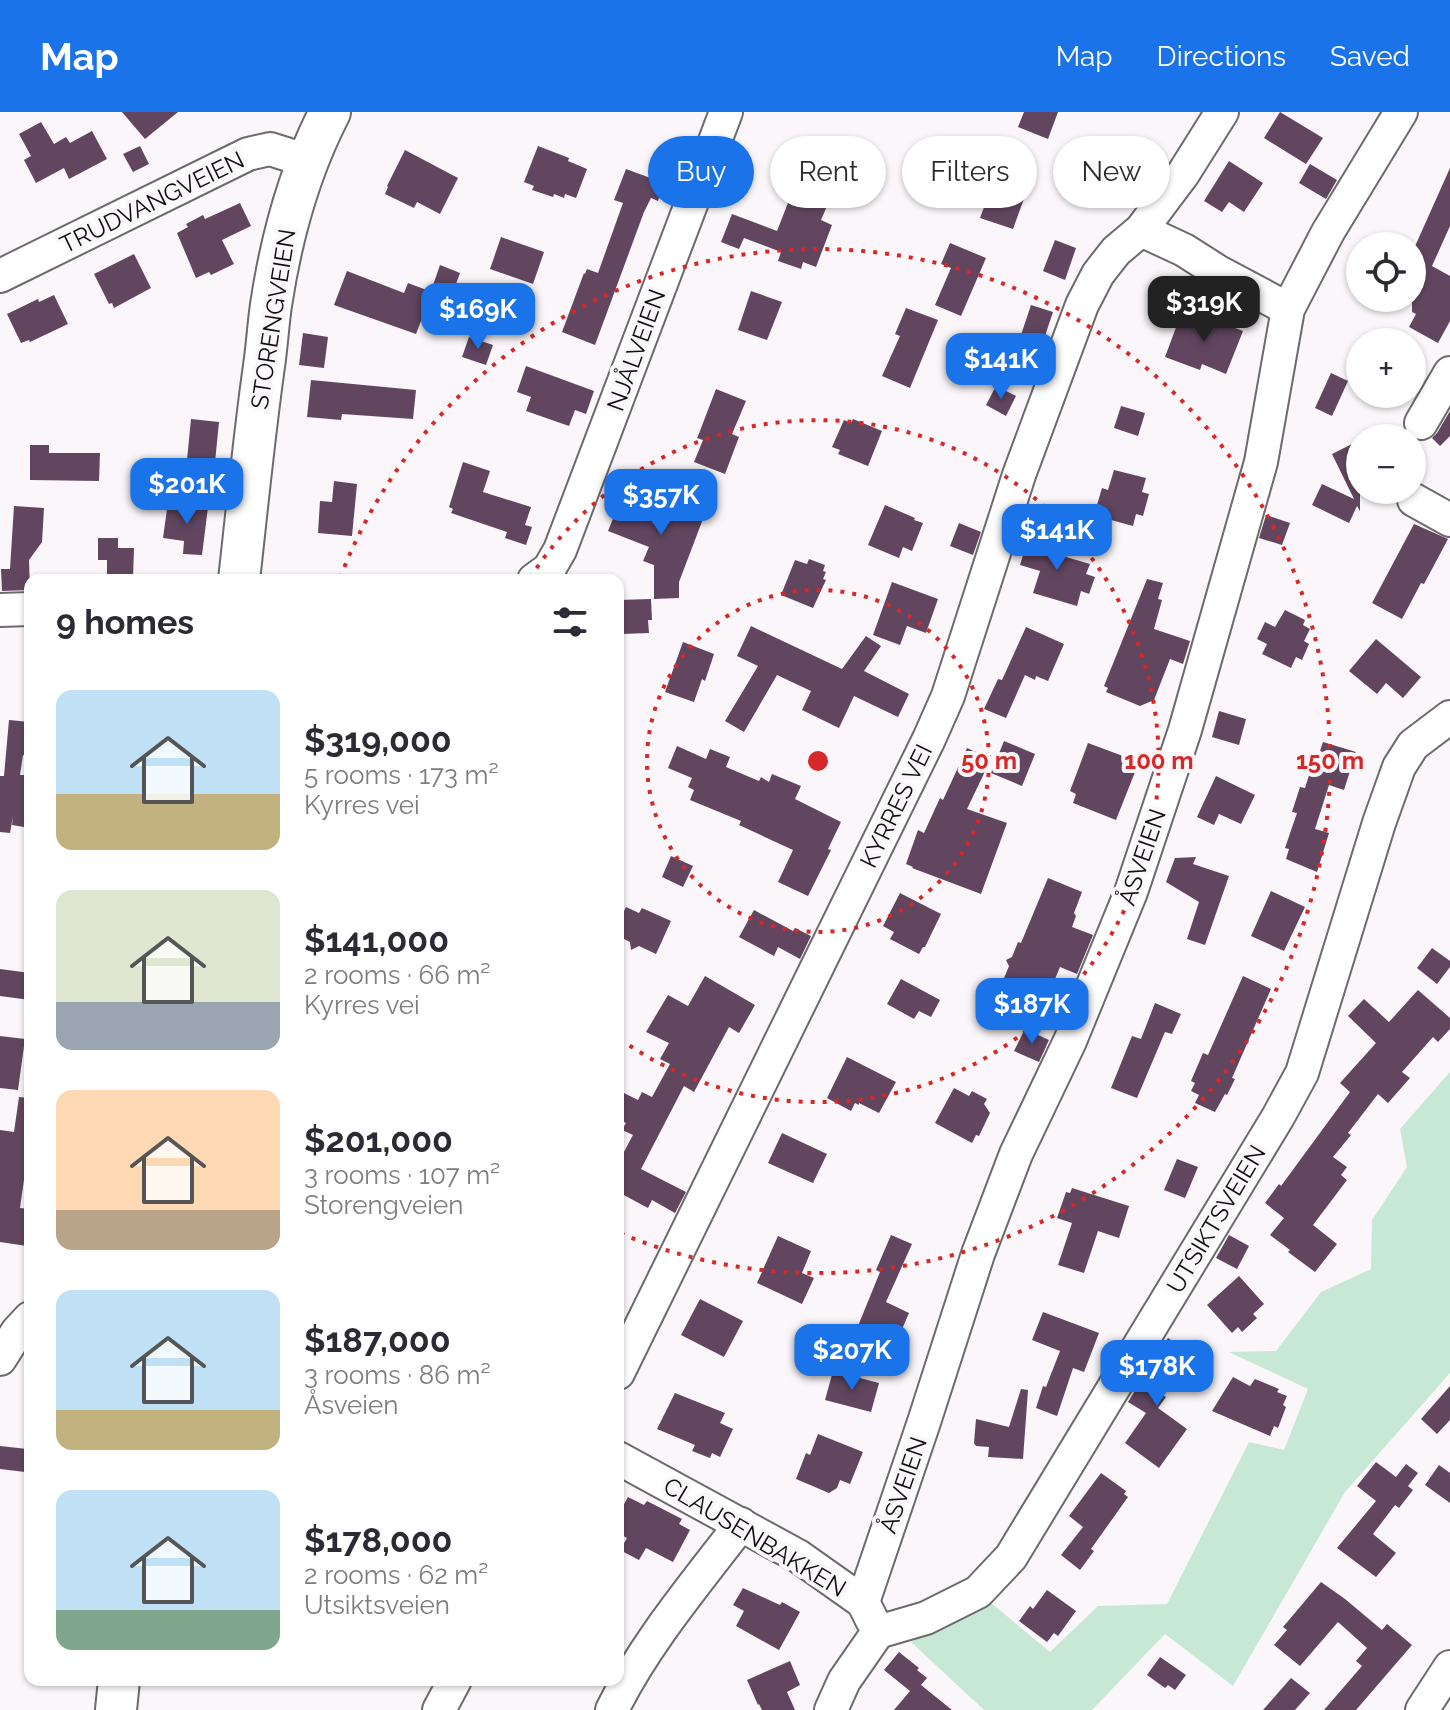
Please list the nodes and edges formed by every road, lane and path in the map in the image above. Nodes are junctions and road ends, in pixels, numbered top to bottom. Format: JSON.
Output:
{"nodes":[{"id":1,"x":330,"y":112,"type":"edge"},
{"id":2,"x":726,"y":112,"type":"edge"},
{"id":3,"x":1222,"y":112,"type":"edge"},
{"id":4,"x":1401,"y":112,"type":"edge"},
{"id":5,"x":308,"y":161,"type":"junction"},
{"id":6,"x":1141,"y":230,"type":"junction"},
{"id":7,"x":0,"y":276,"type":"edge"},
{"id":8,"x":1288,"y":309,"type":"junction"},
{"id":9,"x":1450,"y":373,"type":"edge"},
{"id":10,"x":1421,"y":423,"type":"dead end"},
{"id":11,"x":1421,"y":504,"type":"edge"},
{"id":12,"x":1450,"y":520,"type":"edge"},
{"id":13,"x":240,"y":574,"type":"edge"},
{"id":14,"x":542,"y":574,"type":"edge"},
{"id":15,"x":24,"y":609,"type":"edge"},
{"id":16,"x":0,"y":610,"type":"edge"},
{"id":17,"x":1450,"y":717,"type":"edge"},
{"id":18,"x":24,"y":1324,"type":"edge"},
{"id":19,"x":0,"y":1359,"type":"edge"},
{"id":20,"x":624,"y":1361,"type":"edge"},
{"id":21,"x":624,"y":1461,"type":"edge"},
{"id":22,"x":741,"y":1524,"type":"junction"},
{"id":23,"x":863,"y":1602,"type":"junction"},
{"id":24,"x":878,"y":1632,"type":"junction"},
{"id":25,"x":1450,"y":1667,"type":"edge"},
{"id":26,"x":624,"y":1685,"type":"edge"},
{"id":27,"x":118,"y":1686,"type":"edge"},
{"id":28,"x":452,"y":1686,"type":"edge"},
{"id":29,"x":624,"y":1686,"type":"edge"},
{"id":30,"x":116,"y":1710,"type":"edge"},
{"id":31,"x":439,"y":1710,"type":"edge"},
{"id":32,"x":612,"y":1710,"type":"edge"},
{"id":33,"x":831,"y":1710,"type":"edge"},
{"id":34,"x":1422,"y":1710,"type":"edge"}],
"edges":[{"from":1,"to":5,"type":"main road","name":"STORENGVEIEN"},
{"from":2,"to":14,"type":"street","name":"NJÅLVEIEN"},
{"from":3,"to":6,"type":"street","name":"KYRRES VEI"},
{"from":4,"to":8,"type":"street","name":"ÅSVEIEN"},
{"from":5,"to":7,"type":"street","name":"TRUDVANGVEIEN"},
{"from":5,"to":13,"type":"main road","name":"STORENGVEIEN"},
{"from":6,"to":8,"type":"street"},
{"from":6,"to":20,"type":"street","name":"KYRRES VEI"},
{"from":8,"to":23,"type":"street","name":"ÅSVEIEN"},
{"from":9,"to":10,"type":"street"},
{"from":11,"to":12,"type":"street"},
{"from":15,"to":16,"type":"street"},
{"from":17,"to":24,"type":"street","name":"UTSIKTSVEIEN"},
{"from":18,"to":19,"type":"street"},
{"from":21,"to":22,"type":"street","name":"CLAUSENBAKKEN"},
{"from":22,"to":23,"type":"street","name":"CLAUSENBAKKEN"},
{"from":22,"to":26,"type":"street"},
{"from":23,"to":24,"type":"street","name":"CLAUSENBAKKEN"},
{"from":24,"to":33,"type":"street"},
{"from":25,"to":34,"type":"street"},
{"from":27,"to":30,"type":"main road"},
{"from":28,"to":31,"type":"street"},
{"from":29,"to":32,"type":"street"}]}
